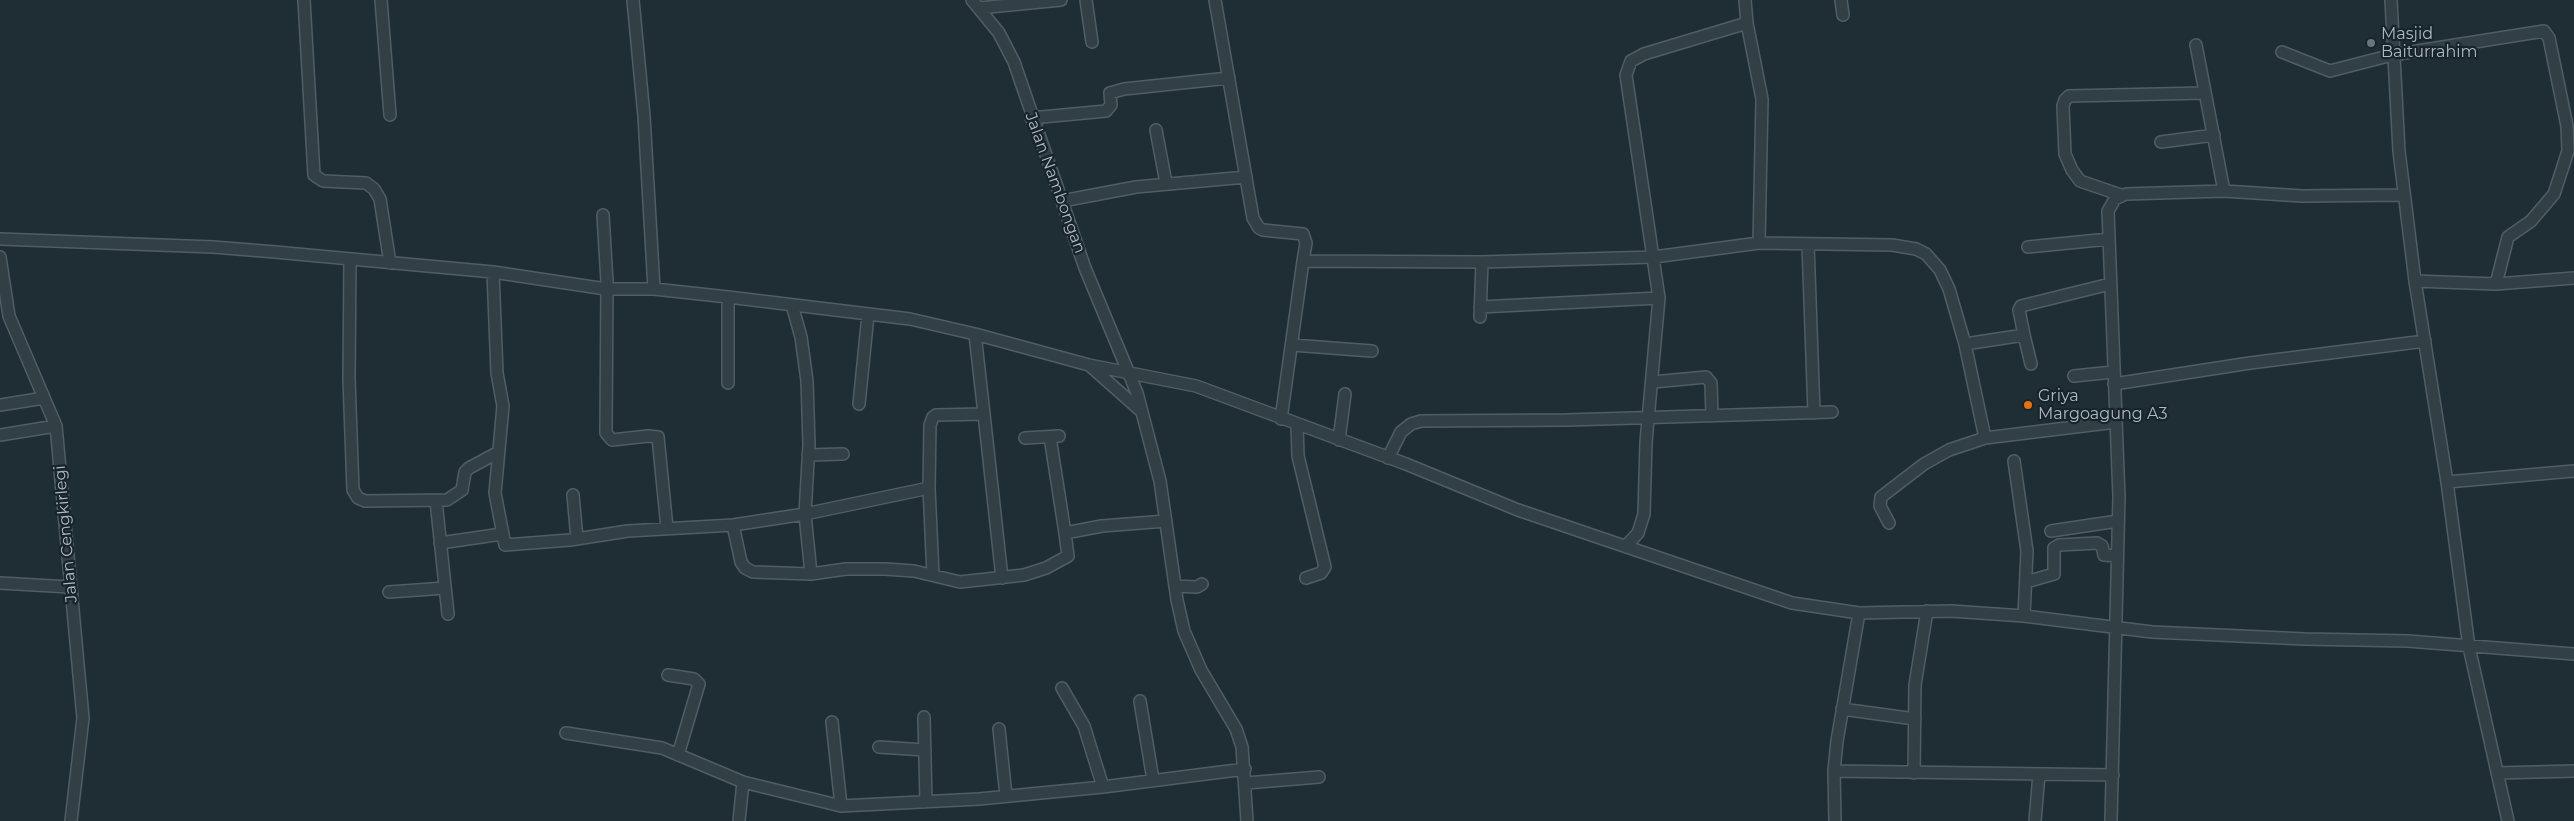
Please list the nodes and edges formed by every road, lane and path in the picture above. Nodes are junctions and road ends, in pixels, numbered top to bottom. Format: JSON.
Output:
{"nodes":[{"id":1,"x":304,"y":0,"type":"edge"},
{"id":2,"x":381,"y":0,"type":"edge"},
{"id":3,"x":633,"y":0,"type":"edge"},
{"id":4,"x":1061,"y":0,"type":"edge"},
{"id":5,"x":1086,"y":0,"type":"edge"},
{"id":6,"x":1215,"y":0,"type":"edge"},
{"id":7,"x":1745,"y":0,"type":"edge"},
{"id":8,"x":1841,"y":0,"type":"edge"},
{"id":9,"x":2390,"y":0,"type":"edge"},
{"id":10,"x":976,"y":4,"type":"edge"},
{"id":11,"x":1843,"y":15,"type":"dead end"},
{"id":12,"x":1747,"y":24,"type":"junction"},
{"id":13,"x":1092,"y":42,"type":"dead end"},
{"id":14,"x":2196,"y":46,"type":"dead end"},
{"id":15,"x":2282,"y":52,"type":"dead end"},
{"id":16,"x":2392,"y":55,"type":"junction"},
{"id":17,"x":1229,"y":78,"type":"junction"},
{"id":18,"x":2205,"y":93,"type":"junction"},
{"id":19,"x":390,"y":115,"type":"dead end"},
{"id":20,"x":1031,"y":118,"type":"junction"},
{"id":21,"x":1156,"y":130,"type":"dead end"},
{"id":22,"x":2214,"y":135,"type":"junction"},
{"id":23,"x":2161,"y":142,"type":"dead end"},
{"id":24,"x":1246,"y":177,"type":"junction"},
{"id":25,"x":1166,"y":183,"type":"junction"},
{"id":26,"x":2224,"y":191,"type":"junction"},
{"id":27,"x":2121,"y":195,"type":"junction"},
{"id":28,"x":2404,"y":195,"type":"junction"},
{"id":29,"x":1062,"y":201,"type":"junction"},
{"id":30,"x":603,"y":215,"type":"dead end"},
{"id":31,"x":0,"y":239,"type":"edge"},
{"id":32,"x":2108,"y":239,"type":"junction"},
{"id":33,"x":1759,"y":243,"type":"junction"},
{"id":34,"x":1808,"y":244,"type":"junction"},
{"id":35,"x":2028,"y":247,"type":"dead end"},
{"id":36,"x":0,"y":257,"type":"edge"},
{"id":37,"x":1654,"y":257,"type":"junction"},
{"id":38,"x":350,"y":259,"type":"junction"},
{"id":39,"x":1303,"y":262,"type":"junction"},
{"id":40,"x":1482,"y":262,"type":"junction"},
{"id":41,"x":390,"y":263,"type":"junction"},
{"id":42,"x":493,"y":272,"type":"junction"},
{"id":43,"x":2574,"y":278,"type":"edge"},
{"id":44,"x":2415,"y":281,"type":"junction"},
{"id":45,"x":2110,"y":284,"type":"junction"},
{"id":46,"x":2496,"y":284,"type":"junction"},
{"id":47,"x":606,"y":289,"type":"junction"},
{"id":48,"x":654,"y":289,"type":"junction"},
{"id":49,"x":728,"y":297,"type":"junction"},
{"id":50,"x":1659,"y":298,"type":"junction"},
{"id":51,"x":792,"y":305,"type":"junction"},
{"id":52,"x":868,"y":315,"type":"junction"},
{"id":53,"x":975,"y":334,"type":"junction"},
{"id":54,"x":2024,"y":335,"type":"junction"},
{"id":55,"x":2425,"y":342,"type":"junction"},
{"id":56,"x":1965,"y":344,"type":"junction"},
{"id":57,"x":1292,"y":345,"type":"junction"},
{"id":58,"x":1372,"y":351,"type":"dead end"},
{"id":59,"x":2031,"y":364,"type":"dead end"},
{"id":60,"x":1088,"y":365,"type":"junction"},
{"id":61,"x":1129,"y":372,"type":"junction"},
{"id":62,"x":2113,"y":372,"type":"junction"},
{"id":63,"x":2074,"y":376,"type":"dead end"},
{"id":64,"x":1653,"y":382,"type":"junction"},
{"id":65,"x":728,"y":383,"type":"dead end"},
{"id":66,"x":2114,"y":384,"type":"junction"},
{"id":67,"x":1344,"y":394,"type":"dead end"},
{"id":68,"x":44,"y":398,"type":"junction"},
{"id":69,"x":0,"y":404,"type":"edge"},
{"id":70,"x":859,"y":404,"type":"dead end"},
{"id":71,"x":1141,"y":411,"type":"junction"},
{"id":72,"x":1832,"y":412,"type":"dead end"},
{"id":73,"x":1814,"y":413,"type":"junction"},
{"id":74,"x":984,"y":414,"type":"junction"},
{"id":75,"x":1712,"y":416,"type":"junction"},
{"id":76,"x":1649,"y":418,"type":"junction"},
{"id":77,"x":1281,"y":419,"type":"junction"},
{"id":78,"x":2116,"y":422,"type":"junction"},
{"id":79,"x":1297,"y":425,"type":"junction"},
{"id":80,"x":56,"y":426,"type":"junction"},
{"id":81,"x":0,"y":435,"type":"edge"},
{"id":82,"x":1024,"y":438,"type":"dead end"},
{"id":83,"x":1985,"y":438,"type":"junction"},
{"id":84,"x":1339,"y":440,"type":"junction"},
{"id":85,"x":497,"y":453,"type":"junction"},
{"id":86,"x":808,"y":454,"type":"junction"},
{"id":87,"x":843,"y":454,"type":"dead end"},
{"id":88,"x":1388,"y":458,"type":"junction"},
{"id":89,"x":2014,"y":461,"type":"dead end"},
{"id":90,"x":2574,"y":471,"type":"edge"},
{"id":91,"x":2447,"y":482,"type":"junction"},
{"id":92,"x":930,"y":488,"type":"junction"},
{"id":93,"x":573,"y":495,"type":"dead end"},
{"id":94,"x":436,"y":501,"type":"junction"},
{"id":95,"x":804,"y":514,"type":"junction"},
{"id":96,"x":1166,"y":521,"type":"junction"},
{"id":97,"x":2118,"y":521,"type":"junction"},
{"id":98,"x":1889,"y":523,"type":"dead end"},
{"id":99,"x":733,"y":525,"type":"junction"},
{"id":100,"x":667,"y":528,"type":"junction"},
{"id":101,"x":2051,"y":531,"type":"dead end"},
{"id":102,"x":1065,"y":533,"type":"junction"},
{"id":103,"x":502,"y":534,"type":"junction"},
{"id":104,"x":577,"y":539,"type":"junction"},
{"id":105,"x":440,"y":544,"type":"junction"},
{"id":106,"x":1631,"y":544,"type":"junction"},
{"id":107,"x":2117,"y":556,"type":"junction"},
{"id":108,"x":811,"y":574,"type":"junction"},
{"id":109,"x":933,"y":576,"type":"junction"},
{"id":110,"x":1002,"y":578,"type":"junction"},
{"id":111,"x":1306,"y":578,"type":"dead end"},
{"id":112,"x":2026,"y":582,"type":"junction"},
{"id":113,"x":0,"y":583,"type":"edge"},
{"id":114,"x":1202,"y":584,"type":"dead end"},
{"id":115,"x":1175,"y":586,"type":"junction"},
{"id":116,"x":70,"y":587,"type":"junction"},
{"id":117,"x":445,"y":588,"type":"junction"},
{"id":118,"x":389,"y":592,"type":"dead end"},
{"id":119,"x":1927,"y":611,"type":"junction"},
{"id":120,"x":1859,"y":613,"type":"junction"},
{"id":121,"x":448,"y":614,"type":"dead end"},
{"id":122,"x":2024,"y":616,"type":"junction"},
{"id":123,"x":2114,"y":627,"type":"junction"},
{"id":124,"x":2469,"y":647,"type":"junction"},
{"id":125,"x":2574,"y":654,"type":"edge"},
{"id":126,"x":668,"y":675,"type":"dead end"},
{"id":127,"x":1062,"y":688,"type":"dead end"},
{"id":128,"x":1140,"y":701,"type":"dead end"},
{"id":129,"x":1842,"y":709,"type":"junction"},
{"id":130,"x":924,"y":717,"type":"dead end"},
{"id":131,"x":1914,"y":719,"type":"junction"},
{"id":132,"x":832,"y":722,"type":"dead end"},
{"id":133,"x":998,"y":730,"type":"dead end"},
{"id":134,"x":566,"y":733,"type":"dead end"},
{"id":135,"x":879,"y":747,"type":"dead end"},
{"id":136,"x":925,"y":750,"type":"junction"},
{"id":137,"x":678,"y":755,"type":"junction"},
{"id":138,"x":1245,"y":769,"type":"junction"},
{"id":139,"x":1834,"y":771,"type":"junction"},
{"id":140,"x":2574,"y":771,"type":"edge"},
{"id":141,"x":1914,"y":773,"type":"junction"},
{"id":142,"x":2497,"y":773,"type":"junction"},
{"id":143,"x":2039,"y":774,"type":"junction"},
{"id":144,"x":2113,"y":775,"type":"junction"},
{"id":145,"x":1319,"y":777,"type":"dead end"},
{"id":146,"x":1152,"y":780,"type":"junction"},
{"id":147,"x":742,"y":782,"type":"junction"},
{"id":148,"x":1246,"y":783,"type":"junction"},
{"id":149,"x":1103,"y":787,"type":"junction"},
{"id":150,"x":1006,"y":796,"type":"junction"},
{"id":151,"x":926,"y":802,"type":"junction"},
{"id":152,"x":841,"y":806,"type":"junction"},
{"id":153,"x":71,"y":821,"type":"edge"},
{"id":154,"x":738,"y":821,"type":"edge"},
{"id":155,"x":1247,"y":821,"type":"edge"},
{"id":156,"x":1835,"y":821,"type":"edge"},
{"id":157,"x":2035,"y":821,"type":"edge"},
{"id":158,"x":2110,"y":821,"type":"edge"},
{"id":159,"x":2508,"y":821,"type":"edge"}],
"edges":[{"from":1,"to":41,"type":"street"},
{"from":2,"to":19,"type":"street"},
{"from":3,"to":48,"type":"street"},
{"from":4,"to":10,"type":"street"},
{"from":5,"to":13,"type":"street"},
{"from":6,"to":17,"type":"street"},
{"from":7,"to":12,"type":"street"},
{"from":8,"to":11,"type":"street"},
{"from":9,"to":16,"type":"street"},
{"from":10,"to":20,"type":"street","name":"Jalan Nambongan"},
{"from":12,"to":33,"type":"street"},
{"from":12,"to":37,"type":"street"},
{"from":14,"to":18,"type":"street"},
{"from":15,"to":16,"type":"street"},
{"from":16,"to":28,"type":"street"},
{"from":16,"to":46,"type":"street"},
{"from":17,"to":20,"type":"street"},
{"from":17,"to":24,"type":"street"},
{"from":18,"to":22,"type":"street"},
{"from":18,"to":27,"type":"street"},
{"from":20,"to":29,"type":"street","name":"Jalan Nambongan"},
{"from":21,"to":25,"type":"street"},
{"from":22,"to":23,"type":"street"},
{"from":22,"to":26,"type":"street"},
{"from":24,"to":25,"type":"street"},
{"from":24,"to":39,"type":"street"},
{"from":25,"to":29,"type":"street"},
{"from":26,"to":27,"type":"street"},
{"from":26,"to":28,"type":"street"},
{"from":27,"to":32,"type":"street"},
{"from":28,"to":44,"type":"street"},
{"from":29,"to":61,"type":"street","name":"Jalan Nambongan"},
{"from":30,"to":47,"type":"street"},
{"from":31,"to":38,"type":"street"},
{"from":32,"to":35,"type":"street"},
{"from":32,"to":45,"type":"street"},
{"from":33,"to":34,"type":"street"},
{"from":33,"to":37,"type":"street"},
{"from":34,"to":56,"type":"street"},
{"from":34,"to":73,"type":"street"},
{"from":36,"to":68,"type":"street","name":"Jalan Cengkirlegi"},
{"from":37,"to":40,"type":"street"},
{"from":37,"to":50,"type":"street"},
{"from":38,"to":41,"type":"street"},
{"from":38,"to":94,"type":"street"},
{"from":39,"to":40,"type":"street"},
{"from":39,"to":57,"type":"street"},
{"from":40,"to":50,"type":"street"},
{"from":41,"to":42,"type":"street"},
{"from":42,"to":47,"type":"street"},
{"from":42,"to":85,"type":"street"},
{"from":43,"to":46,"type":"street"},
{"from":44,"to":46,"type":"street"},
{"from":44,"to":55,"type":"street"},
{"from":45,"to":54,"type":"street"},
{"from":45,"to":62,"type":"street"},
{"from":47,"to":48,"type":"street"},
{"from":47,"to":100,"type":"street"},
{"from":48,"to":49,"type":"street"},
{"from":49,"to":51,"type":"street"},
{"from":49,"to":65,"type":"street"},
{"from":50,"to":64,"type":"street"},
{"from":51,"to":52,"type":"street"},
{"from":51,"to":86,"type":"street"},
{"from":52,"to":53,"type":"street"},
{"from":52,"to":70,"type":"street"},
{"from":53,"to":60,"type":"street"},
{"from":53,"to":74,"type":"street"},
{"from":54,"to":56,"type":"street"},
{"from":54,"to":59,"type":"street"},
{"from":55,"to":66,"type":"street"},
{"from":55,"to":91,"type":"street"},
{"from":56,"to":83,"type":"street"},
{"from":57,"to":58,"type":"street"},
{"from":57,"to":77,"type":"street"},
{"from":60,"to":61,"type":"street"},
{"from":60,"to":71,"type":"street"},
{"from":61,"to":71,"type":"street","name":"Jalan Nambongan"},
{"from":61,"to":77,"type":"street"},
{"from":62,"to":63,"type":"street"},
{"from":62,"to":66,"type":"street"},
{"from":64,"to":75,"type":"street"},
{"from":64,"to":76,"type":"street"},
{"from":66,"to":78,"type":"street"},
{"from":67,"to":84,"type":"street"},
{"from":68,"to":69,"type":"street"},
{"from":68,"to":80,"type":"street","name":"Jalan Cengkirlegi"},
{"from":71,"to":96,"type":"street","name":"Jalan Nambongan"},
{"from":72,"to":73,"type":"street"},
{"from":73,"to":75,"type":"street"},
{"from":74,"to":92,"type":"street"},
{"from":74,"to":110,"type":"street"},
{"from":75,"to":76,"type":"street"},
{"from":76,"to":88,"type":"street"},
{"from":76,"to":106,"type":"street"},
{"from":77,"to":79,"type":"street"},
{"from":78,"to":83,"type":"street"},
{"from":78,"to":97,"type":"street"},
{"from":79,"to":84,"type":"street"},
{"from":79,"to":111,"type":"street"},
{"from":80,"to":81,"type":"street"},
{"from":80,"to":116,"type":"street","name":"Jalan Cengkirlegi"},
{"from":82,"to":102,"type":"street"},
{"from":83,"to":98,"type":"street"},
{"from":84,"to":88,"type":"street"},
{"from":85,"to":94,"type":"street"},
{"from":85,"to":103,"type":"street"},
{"from":86,"to":87,"type":"street"},
{"from":86,"to":95,"type":"street"},
{"from":88,"to":106,"type":"street"},
{"from":89,"to":112,"type":"street"},
{"from":90,"to":91,"type":"street"},
{"from":91,"to":124,"type":"street"},
{"from":92,"to":95,"type":"street"},
{"from":92,"to":109,"type":"street"},
{"from":93,"to":104,"type":"street"},
{"from":94,"to":105,"type":"street"},
{"from":95,"to":99,"type":"street"},
{"from":95,"to":108,"type":"street"},
{"from":96,"to":102,"type":"street"},
{"from":96,"to":115,"type":"street","name":"Jalan Nambongan"},
{"from":97,"to":101,"type":"street"},
{"from":97,"to":107,"type":"street"},
{"from":99,"to":100,"type":"street"},
{"from":99,"to":108,"type":"street"},
{"from":100,"to":104,"type":"street"},
{"from":102,"to":110,"type":"street"},
{"from":103,"to":104,"type":"street"},
{"from":103,"to":105,"type":"street"},
{"from":105,"to":117,"type":"street"},
{"from":106,"to":120,"type":"street"},
{"from":107,"to":112,"type":"street"},
{"from":107,"to":123,"type":"street"},
{"from":108,"to":109,"type":"street"},
{"from":109,"to":110,"type":"street"},
{"from":112,"to":122,"type":"street"},
{"from":113,"to":116,"type":"street"},
{"from":114,"to":115,"type":"street"},
{"from":115,"to":138,"type":"street","name":"Jalan Nambongan"},
{"from":116,"to":153,"type":"street","name":"Jalan Cengkirlegi"},
{"from":117,"to":118,"type":"street"},
{"from":117,"to":121,"type":"street"},
{"from":119,"to":120,"type":"street"},
{"from":119,"to":122,"type":"street"},
{"from":119,"to":131,"type":"street"},
{"from":120,"to":129,"type":"street"},
{"from":122,"to":123,"type":"street"},
{"from":123,"to":124,"type":"street"},
{"from":123,"to":144,"type":"street"},
{"from":124,"to":125,"type":"street"},
{"from":124,"to":142,"type":"street"},
{"from":126,"to":137,"type":"street"},
{"from":127,"to":149,"type":"street"},
{"from":128,"to":146,"type":"street"},
{"from":129,"to":131,"type":"street"},
{"from":129,"to":139,"type":"street"},
{"from":130,"to":136,"type":"street"},
{"from":131,"to":141,"type":"street"},
{"from":132,"to":152,"type":"street"},
{"from":133,"to":150,"type":"street"},
{"from":134,"to":137,"type":"street"},
{"from":135,"to":136,"type":"street"},
{"from":136,"to":151,"type":"street"},
{"from":137,"to":147,"type":"street"},
{"from":138,"to":146,"type":"street"},
{"from":138,"to":148,"type":"street","name":"Jalan Nambongan"},
{"from":139,"to":141,"type":"street"},
{"from":139,"to":156,"type":"street"},
{"from":140,"to":142,"type":"street"},
{"from":141,"to":143,"type":"street"},
{"from":142,"to":159,"type":"street"},
{"from":143,"to":144,"type":"street"},
{"from":143,"to":157,"type":"street"},
{"from":144,"to":158,"type":"street"},
{"from":145,"to":148,"type":"street"},
{"from":146,"to":149,"type":"street"},
{"from":147,"to":152,"type":"street"},
{"from":147,"to":154,"type":"street"},
{"from":148,"to":155,"type":"street","name":"Jalan Nambongan"},
{"from":149,"to":150,"type":"street"},
{"from":150,"to":151,"type":"street"},
{"from":151,"to":152,"type":"street"}]}
